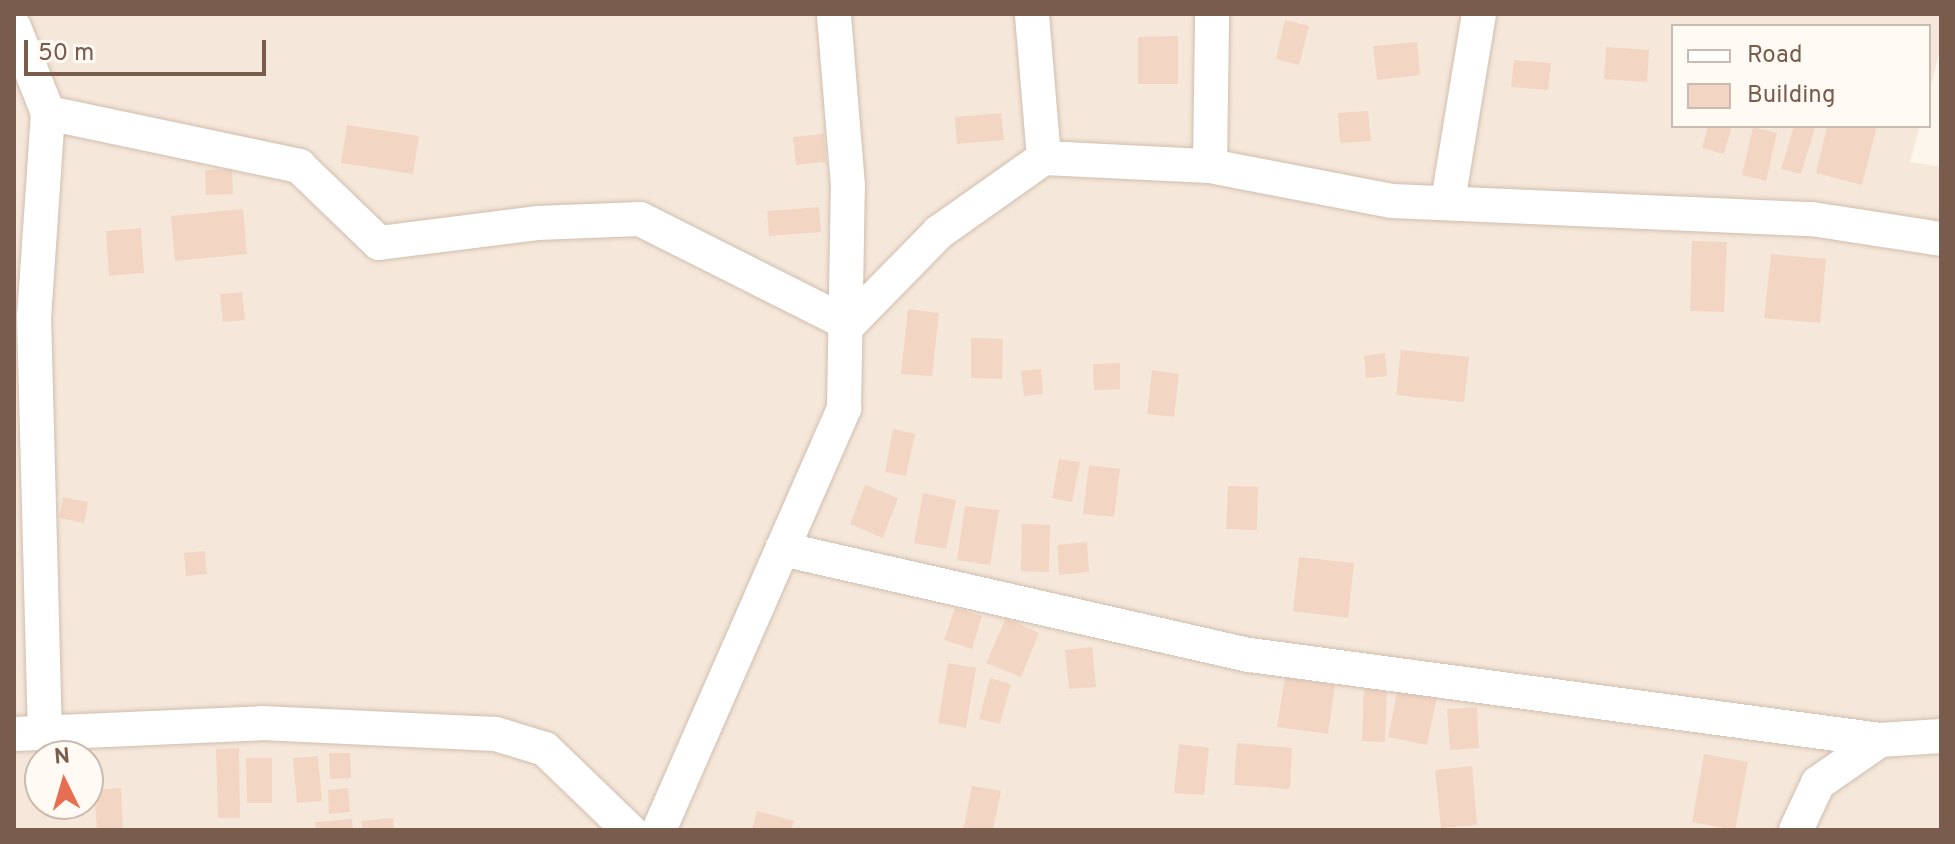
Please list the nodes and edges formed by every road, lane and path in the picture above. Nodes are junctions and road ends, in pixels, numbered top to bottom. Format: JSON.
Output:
{"nodes":[{"id":1,"x":834,"y":14,"type":"edge"},
{"id":2,"x":1032,"y":14,"type":"edge"},
{"id":3,"x":1212,"y":14,"type":"edge"},
{"id":4,"x":1479,"y":14,"type":"edge"},
{"id":5,"x":14,"y":27,"type":"edge"},
{"id":6,"x":48,"y":113,"type":"junction"},
{"id":7,"x":1044,"y":158,"type":"junction"},
{"id":8,"x":1210,"y":166,"type":"junction"},
{"id":9,"x":1448,"y":201,"type":"junction"},
{"id":10,"x":1941,"y":239,"type":"edge"},
{"id":11,"x":849,"y":324,"type":"junction"},
{"id":12,"x":782,"y":549,"type":"junction"},
{"id":13,"x":29,"y":734,"type":"edge"},
{"id":14,"x":1941,"y":736,"type":"edge"},
{"id":15,"x":1880,"y":740,"type":"junction"},
{"id":16,"x":629,"y":830,"type":"edge"},
{"id":17,"x":659,"y":830,"type":"edge"},
{"id":18,"x":1796,"y":830,"type":"edge"}],
"edges":[{"from":1,"to":11,"type":"street"},
{"from":2,"to":7,"type":"street"},
{"from":3,"to":8,"type":"street"},
{"from":4,"to":9,"type":"street"},
{"from":5,"to":6,"type":"street"},
{"from":6,"to":11,"type":"street"},
{"from":6,"to":13,"type":"street"},
{"from":7,"to":8,"type":"street"},
{"from":7,"to":11,"type":"street"},
{"from":8,"to":9,"type":"street"},
{"from":9,"to":10,"type":"street"},
{"from":11,"to":12,"type":"street"},
{"from":12,"to":15,"type":"street"},
{"from":12,"to":17,"type":"street"},
{"from":13,"to":16,"type":"street"},
{"from":14,"to":15,"type":"street"},
{"from":15,"to":18,"type":"street"}]}
